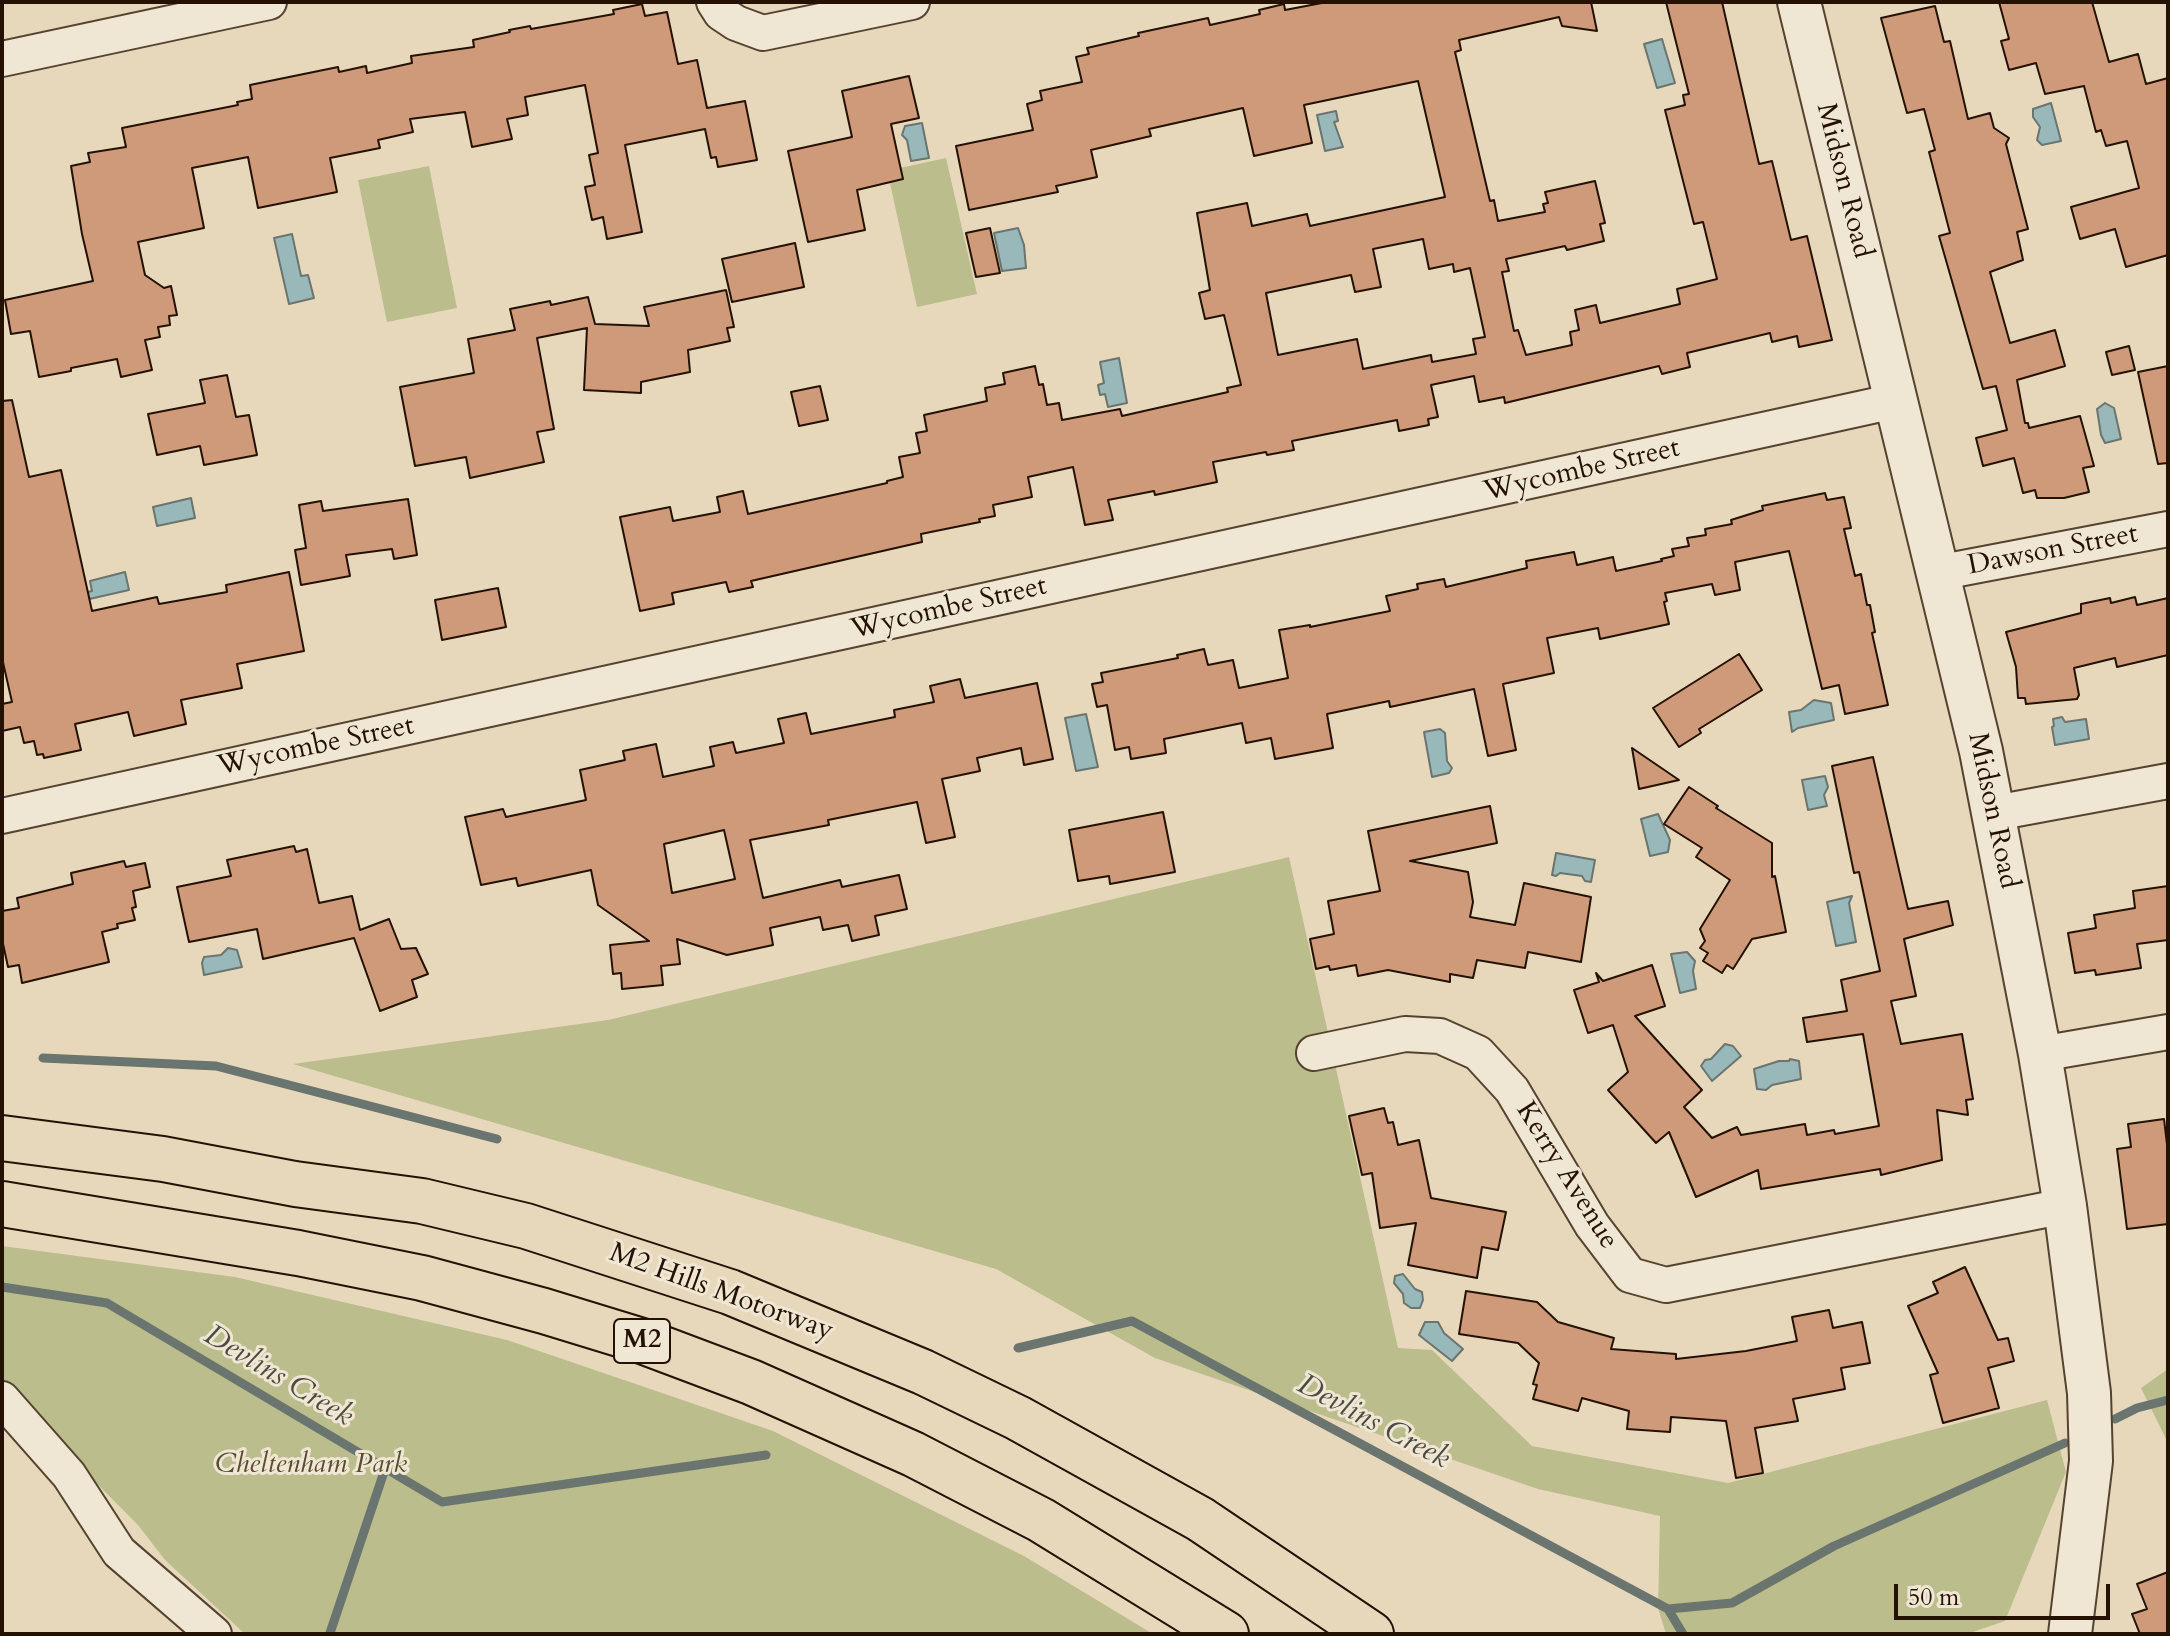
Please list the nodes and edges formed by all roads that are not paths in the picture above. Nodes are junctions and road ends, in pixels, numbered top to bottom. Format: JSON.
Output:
{"nodes":[{"id":1,"x":269,"y":2,"type":"edge"},
{"id":2,"x":714,"y":2,"type":"edge"},
{"id":3,"x":912,"y":2,"type":"edge"},
{"id":4,"x":1799,"y":2,"type":"edge"},
{"id":5,"x":2,"y":59,"type":"edge"},
{"id":6,"x":1895,"y":401,"type":"junction"},
{"id":7,"x":2168,"y":529,"type":"edge"},
{"id":8,"x":1937,"y":573,"type":"junction"},
{"id":9,"x":2168,"y":781,"type":"edge"},
{"id":10,"x":1995,"y":813,"type":"junction"},
{"id":11,"x":2,"y":816,"type":"edge"},
{"id":12,"x":2168,"y":1032,"type":"edge"},
{"id":13,"x":1314,"y":1053,"type":"dead end"},
{"id":14,"x":2040,"y":1054,"type":"junction"},
{"id":15,"x":2,"y":1138,"type":"edge"},
{"id":16,"x":2,"y":1204,"type":"edge"},
{"id":17,"x":2065,"y":1206,"type":"junction"},
{"id":18,"x":2,"y":1399,"type":"edge"},
{"id":19,"x":214,"y":1634,"type":"edge"},
{"id":20,"x":1226,"y":1634,"type":"edge"},
{"id":21,"x":1371,"y":1634,"type":"edge"},
{"id":22,"x":2070,"y":1634,"type":"edge"}],
"edges":[{"from":1,"to":5,"type":"street"},
{"from":2,"to":3,"type":"street"},
{"from":4,"to":6,"type":"street","name":"Midson Road"},
{"from":6,"to":8,"type":"street","name":"Midson Road"},
{"from":6,"to":11,"type":"street","name":"Wycombe Street"},
{"from":7,"to":8,"type":"street","name":"Dawson Street"},
{"from":8,"to":10,"type":"street","name":"Midson Road"},
{"from":9,"to":10,"type":"street"},
{"from":10,"to":14,"type":"street","name":"Midson Road"},
{"from":12,"to":14,"type":"street"},
{"from":13,"to":17,"type":"street","name":"Kerry Avenue"},
{"from":14,"to":17,"type":"street","name":"Midson Road"},
{"from":15,"to":21,"type":"highway","name":"M2 Hills Motorway"},
{"from":16,"to":20,"type":"highway","number":"M2"},
{"from":17,"to":22,"type":"street","name":"Midson Road"},
{"from":18,"to":19,"type":"street"}]}
